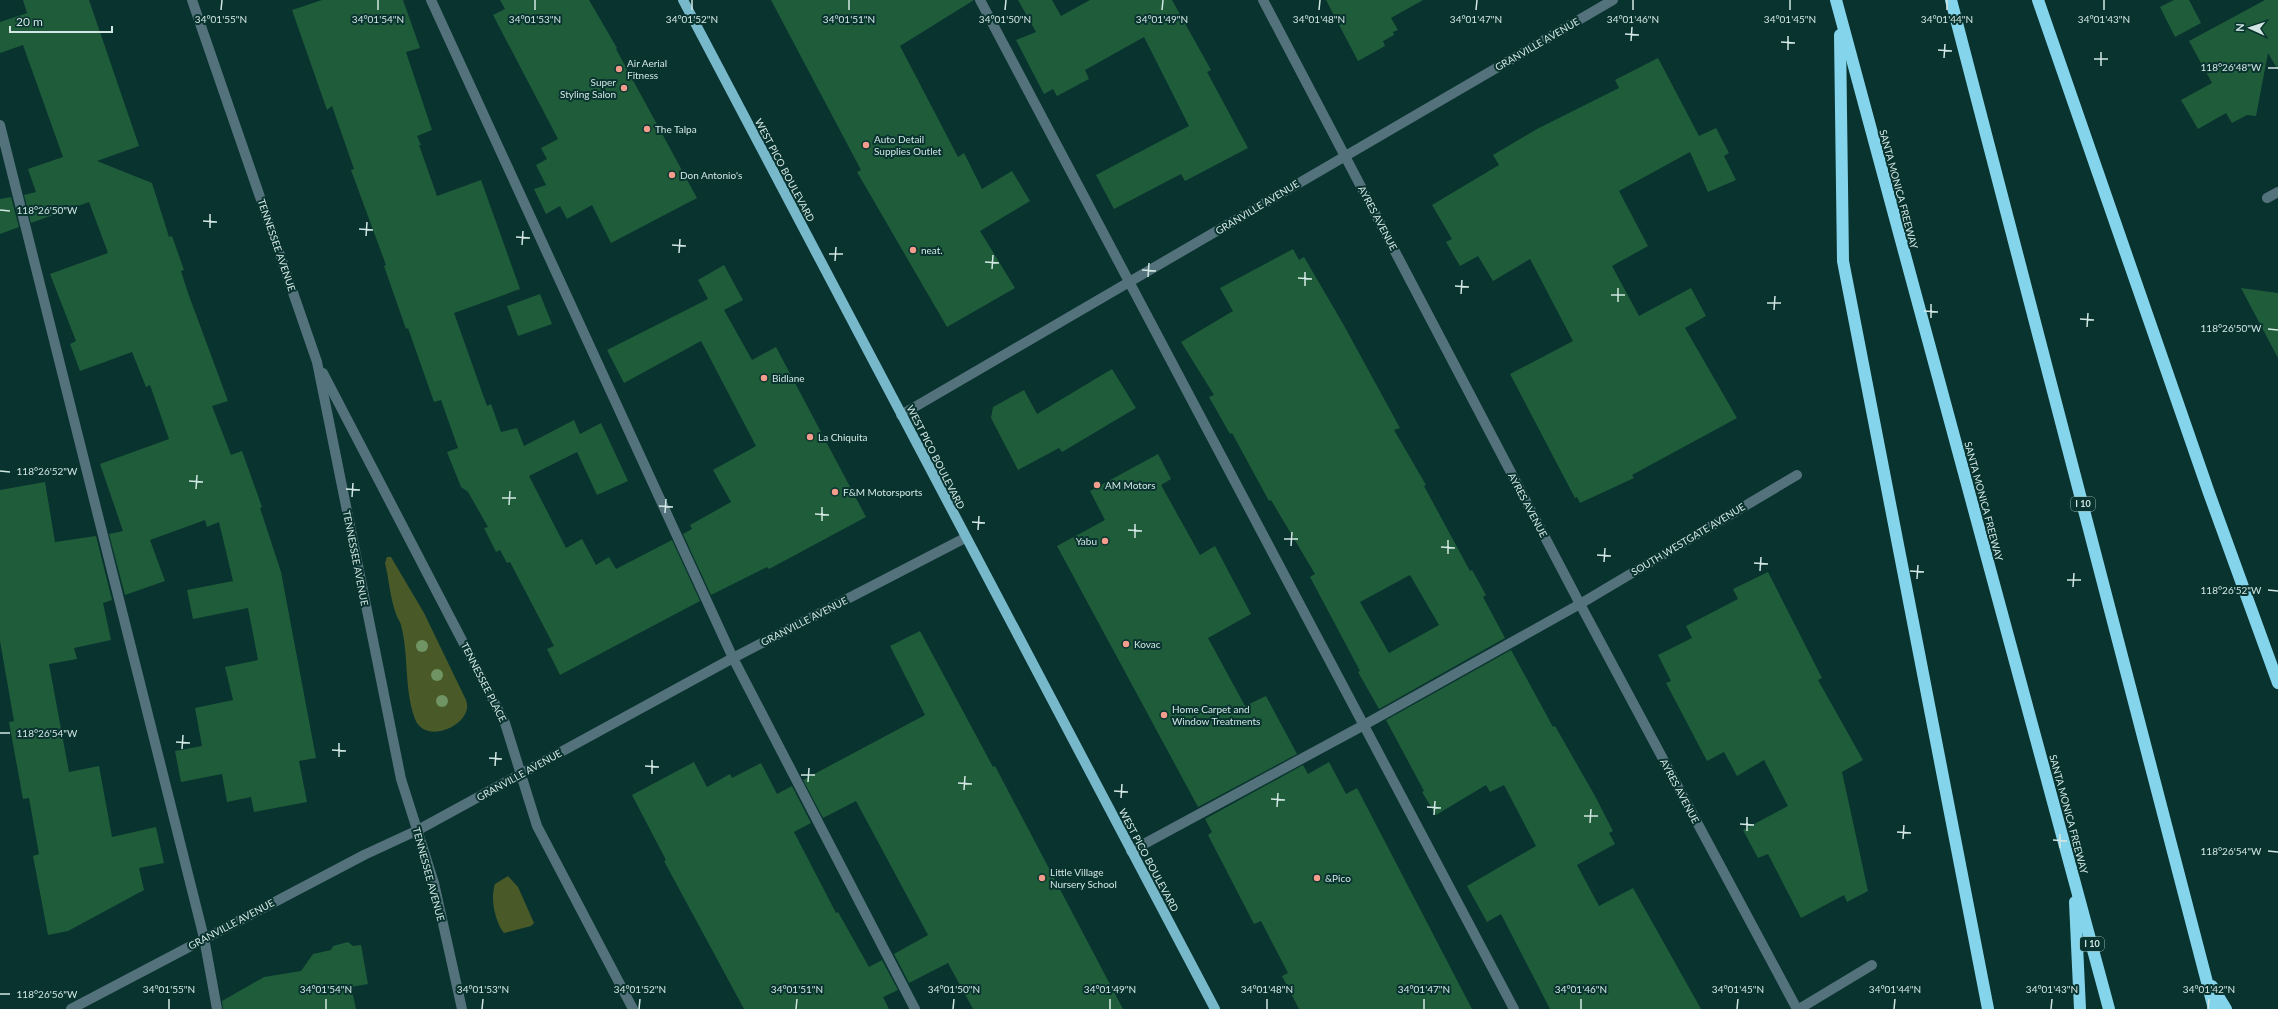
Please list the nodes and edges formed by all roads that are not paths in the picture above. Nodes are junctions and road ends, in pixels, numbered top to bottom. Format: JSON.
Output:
{"nodes":[{"id":1,"x":192,"y":0,"type":"edge"},
{"id":2,"x":430,"y":0,"type":"edge"},
{"id":3,"x":683,"y":0,"type":"edge"},
{"id":4,"x":980,"y":0,"type":"edge"},
{"id":5,"x":1263,"y":0,"type":"edge"},
{"id":6,"x":1613,"y":0,"type":"edge"},
{"id":7,"x":1836,"y":0,"type":"edge"},
{"id":8,"x":1951,"y":0,"type":"edge"},
{"id":9,"x":2038,"y":0,"type":"edge"},
{"id":10,"x":1840,"y":18,"type":"junction"},
{"id":11,"x":0,"y":125,"type":"edge"},
{"id":12,"x":1344,"y":155,"type":"junction"},
{"id":13,"x":2278,"y":192,"type":"edge"},
{"id":14,"x":2267,"y":198,"type":"dead end"},
{"id":15,"x":1129,"y":282,"type":"junction"},
{"id":16,"x":317,"y":362,"type":"junction"},
{"id":17,"x":901,"y":415,"type":"junction"},
{"id":18,"x":1797,"y":475,"type":"dead end"},
{"id":19,"x":965,"y":538,"type":"junction"},
{"id":20,"x":1580,"y":604,"type":"junction"},
{"id":21,"x":733,"y":658,"type":"junction"},
{"id":22,"x":2278,"y":683,"type":"edge"},
{"id":23,"x":1364,"y":725,"type":"junction"},
{"id":24,"x":520,"y":776,"type":"junction"},
{"id":25,"x":418,"y":830,"type":"junction"},
{"id":26,"x":1131,"y":851,"type":"junction"},
{"id":27,"x":2074,"y":879,"type":"junction"},
{"id":28,"x":204,"y":938,"type":"junction"},
{"id":29,"x":1872,"y":965,"type":"dead end"},
{"id":30,"x":2205,"y":974,"type":"junction"},
{"id":31,"x":71,"y":1009,"type":"edge"},
{"id":32,"x":217,"y":1009,"type":"edge"},
{"id":33,"x":462,"y":1009,"type":"edge"},
{"id":34,"x":633,"y":1009,"type":"edge"},
{"id":35,"x":915,"y":1009,"type":"edge"},
{"id":36,"x":1215,"y":1009,"type":"edge"},
{"id":37,"x":1514,"y":1009,"type":"edge"},
{"id":38,"x":1798,"y":1009,"type":"edge"},
{"id":39,"x":1988,"y":1009,"type":"edge"},
{"id":40,"x":2080,"y":1009,"type":"edge"},
{"id":41,"x":2109,"y":1009,"type":"edge"},
{"id":42,"x":2214,"y":1009,"type":"edge"},
{"id":43,"x":2226,"y":1009,"type":"edge"}],
"edges":[{"from":1,"to":16,"type":"street","name":"TENNESSEE AVENUE"},
{"from":2,"to":21,"type":"street"},
{"from":3,"to":17,"type":"main road","name":"WEST PICO BOULEVARD"},
{"from":4,"to":15,"type":"street"},
{"from":5,"to":12,"type":"street","name":"AYRES AVENUE"},
{"from":6,"to":12,"type":"street","name":"GRANVILLE AVENUE"},
{"from":7,"to":10,"type":"highway","name":"SANTA MONICA FREEWAY","number":"I 10"},
{"from":8,"to":30,"type":"highway","number":"I 10"},
{"from":9,"to":22,"type":"highway"},
{"from":10,"to":27,"type":"highway","name":"SANTA MONICA FREEWAY","number":"I 10"},
{"from":10,"to":39,"type":"highway"},
{"from":11,"to":28,"type":"street"},
{"from":12,"to":15,"type":"street","name":"GRANVILLE AVENUE"},
{"from":12,"to":20,"type":"street","name":"AYRES AVENUE"},
{"from":13,"to":14,"type":"street"},
{"from":15,"to":17,"type":"street","name":"GRANVILLE AVENUE"},
{"from":15,"to":23,"type":"street"},
{"from":16,"to":24,"type":"street","name":"TENNESSEE PLACE"},
{"from":16,"to":25,"type":"street","name":"TENNESSEE AVENUE"},
{"from":17,"to":19,"type":"main road","name":"WEST PICO BOULEVARD"},
{"from":18,"to":20,"type":"street","name":"SOUTH WESTGATE AVENUE"},
{"from":19,"to":21,"type":"street","name":"GRANVILLE AVENUE"},
{"from":19,"to":26,"type":"main road","name":"WEST PICO BOULEVARD"},
{"from":20,"to":23,"type":"street","name":"SOUTH WESTGATE AVENUE"},
{"from":20,"to":38,"type":"street","name":"AYRES AVENUE"},
{"from":21,"to":24,"type":"street","name":"GRANVILLE AVENUE"},
{"from":21,"to":35,"type":"street"},
{"from":23,"to":26,"type":"street","name":"SOUTH WESTGATE AVENUE"},
{"from":23,"to":37,"type":"street"},
{"from":24,"to":25,"type":"street","name":"GRANVILLE AVENUE"},
{"from":24,"to":34,"type":"street","name":"TENNESSEE PLACE"},
{"from":25,"to":28,"type":"street","name":"GRANVILLE AVENUE"},
{"from":25,"to":33,"type":"street","name":"TENNESSEE AVENUE"},
{"from":26,"to":36,"type":"main road","name":"WEST PICO BOULEVARD"},
{"from":27,"to":40,"type":"highway"},
{"from":27,"to":41,"type":"highway","name":"SANTA MONICA FREEWAY","number":"I 10"},
{"from":28,"to":31,"type":"street","name":"GRANVILLE AVENUE"},
{"from":28,"to":32,"type":"street"},
{"from":29,"to":38,"type":"street"},
{"from":30,"to":42,"type":"highway","number":"I 10"},
{"from":30,"to":43,"type":"highway"}]}
